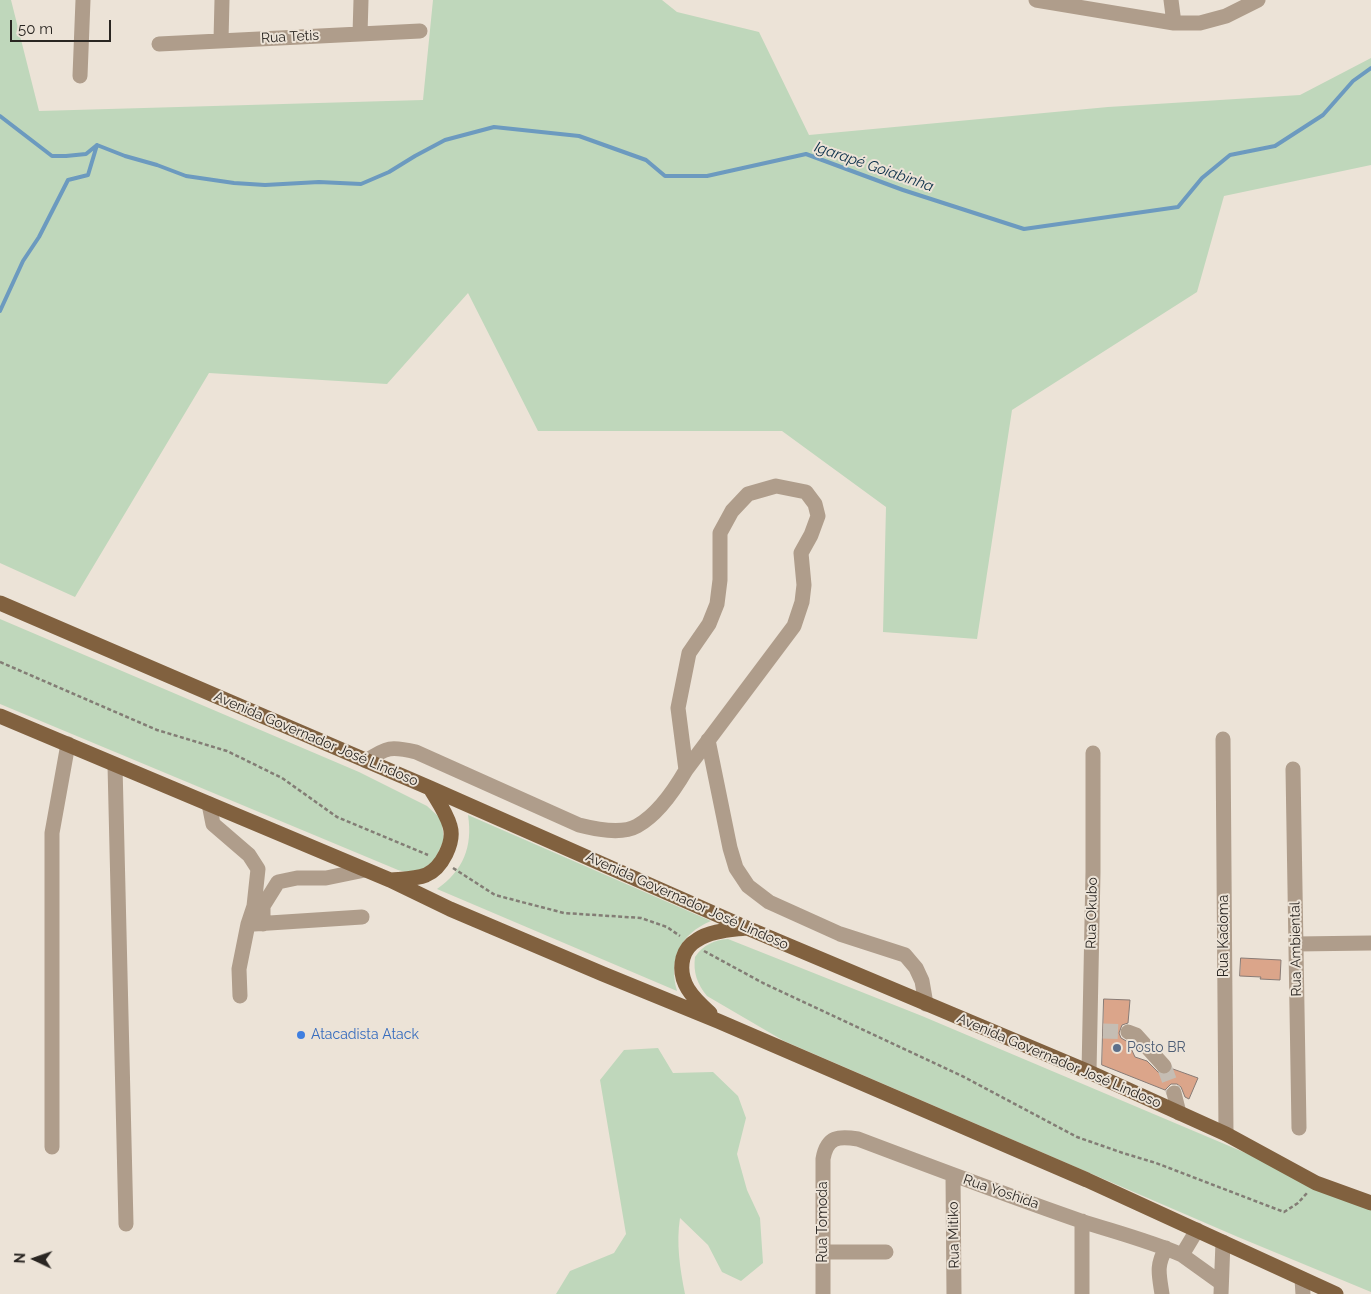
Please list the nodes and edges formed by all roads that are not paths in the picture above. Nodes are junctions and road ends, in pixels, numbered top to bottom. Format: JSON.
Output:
{"nodes":[{"id":1,"x":83,"y":0,"type":"edge"},
{"id":2,"x":222,"y":0,"type":"edge"},
{"id":3,"x":361,"y":0,"type":"edge"},
{"id":4,"x":1036,"y":0,"type":"edge"},
{"id":5,"x":1171,"y":0,"type":"edge"},
{"id":6,"x":1258,"y":0,"type":"edge"},
{"id":7,"x":1174,"y":24,"type":"junction"},
{"id":8,"x":420,"y":31,"type":"dead end"},
{"id":9,"x":360,"y":34,"type":"junction"},
{"id":10,"x":221,"y":40,"type":"junction"},
{"id":11,"x":159,"y":44,"type":"dead end"},
{"id":12,"x":80,"y":76,"type":"dead end"},
{"id":13,"x":0,"y":603,"type":"edge"},
{"id":14,"x":0,"y":716,"type":"edge"},
{"id":15,"x":1223,"y":739,"type":"dead end"},
{"id":16,"x":708,"y":740,"type":"junction"},
{"id":17,"x":68,"y":744,"type":"junction"},
{"id":18,"x":1093,"y":753,"type":"dead end"},
{"id":19,"x":366,"y":760,"type":"junction"},
{"id":20,"x":115,"y":764,"type":"junction"},
{"id":21,"x":1293,"y":769,"type":"dead end"},
{"id":22,"x":686,"y":770,"type":"junction"},
{"id":23,"x":430,"y":788,"type":"junction"},
{"id":24,"x":209,"y":804,"type":"junction"},
{"id":25,"x":365,"y":870,"type":"junction"},
{"id":26,"x":390,"y":880,"type":"junction"},
{"id":27,"x":362,"y":917,"type":"dead end"},
{"id":28,"x":255,"y":924,"type":"junction"},
{"id":29,"x":747,"y":928,"type":"junction"},
{"id":30,"x":1371,"y":943,"type":"edge"},
{"id":31,"x":1296,"y":944,"type":"junction"},
{"id":32,"x":240,"y":996,"type":"dead end"},
{"id":33,"x":926,"y":1004,"type":"junction"},
{"id":34,"x":718,"y":1021,"type":"junction"},
{"id":35,"x":1128,"y":1032,"type":"tunnel mouth"},
{"id":36,"x":1164,"y":1066,"type":"tunnel mouth"},
{"id":37,"x":1088,"y":1072,"type":"junction"},
{"id":38,"x":1174,"y":1093,"type":"tunnel mouth"},
{"id":39,"x":1179,"y":1113,"type":"junction"},
{"id":40,"x":1299,"y":1128,"type":"dead end"},
{"id":41,"x":1226,"y":1134,"type":"junction"},
{"id":42,"x":52,"y":1147,"type":"dead end"},
{"id":43,"x":824,"y":1150,"type":"joint"},
{"id":44,"x":953,"y":1175,"type":"junction"},
{"id":45,"x":1371,"y":1203,"type":"edge"},
{"id":46,"x":1082,"y":1221,"type":"junction"},
{"id":47,"x":126,"y":1224,"type":"dead end"},
{"id":48,"x":1197,"y":1230,"type":"junction"},
{"id":49,"x":1223,"y":1242,"type":"junction"},
{"id":50,"x":1166,"y":1248,"type":"junction"},
{"id":51,"x":823,"y":1252,"type":"junction"},
{"id":52,"x":886,"y":1252,"type":"dead end"},
{"id":53,"x":1182,"y":1256,"type":"junction"},
{"id":54,"x":1302,"y":1287,"type":"edge"},
{"id":55,"x":1221,"y":1289,"type":"edge"},
{"id":56,"x":1331,"y":1293,"type":"edge"},
{"id":57,"x":823,"y":1294,"type":"edge"},
{"id":58,"x":954,"y":1294,"type":"edge"},
{"id":59,"x":1082,"y":1294,"type":"edge"},
{"id":60,"x":1162,"y":1294,"type":"edge"}],
"edges":[{"from":1,"to":12,"type":"street"},
{"from":2,"to":10,"type":"street"},
{"from":3,"to":9,"type":"street"},
{"from":4,"to":7,"type":"street"},
{"from":5,"to":7,"type":"street"},
{"from":6,"to":7,"type":"street"},
{"from":8,"to":9,"type":"street","name":"Rua Tetis"},
{"from":9,"to":10,"type":"street","name":"Rua Tetis"},
{"from":10,"to":11,"type":"street","name":"Rua Tetis"},
{"from":13,"to":19,"type":"main road","name":"Avenida Governador José Lindoso"},
{"from":14,"to":17,"type":"main road"},
{"from":15,"to":41,"type":"street","name":"Rua Kadoma"},
{"from":16,"to":22,"type":"street"},
{"from":16,"to":22,"type":"street"},
{"from":16,"to":33,"type":"street"},
{"from":17,"to":20,"type":"main road"},
{"from":17,"to":42,"type":"street"},
{"from":18,"to":37,"type":"street","name":"Rua Okubo"},
{"from":19,"to":22,"type":"street"},
{"from":19,"to":23,"type":"main road","name":"Avenida Governador José Lindoso"},
{"from":20,"to":24,"type":"main road"},
{"from":20,"to":47,"type":"street"},
{"from":21,"to":31,"type":"street","name":"Rua Ambiental"},
{"from":23,"to":26,"type":"main road"},
{"from":23,"to":29,"type":"main road","name":"Avenida Governador José Lindoso"},
{"from":24,"to":25,"type":"main road"},
{"from":24,"to":28,"type":"street"},
{"from":25,"to":26,"type":"main road"},
{"from":25,"to":28,"type":"street"},
{"from":26,"to":34,"type":"main road"},
{"from":27,"to":28,"type":"street"},
{"from":28,"to":32,"type":"street"},
{"from":29,"to":33,"type":"main road","name":"Avenida Governador José Lindoso"},
{"from":29,"to":34,"type":"main road"},
{"from":30,"to":31,"type":"street"},
{"from":31,"to":40,"type":"street","name":"Rua Ambiental"},
{"from":33,"to":37,"type":"main road","name":"Avenida Governador José Lindoso"},
{"from":34,"to":48,"type":"main road"},
{"from":35,"to":36,"type":"street"},
{"from":37,"to":39,"type":"main road","name":"Avenida Governador José Lindoso"},
{"from":38,"to":39,"type":"street"},
{"from":39,"to":41,"type":"main road","name":"Avenida Governador José Lindoso"},
{"from":41,"to":45,"type":"main road","name":"Avenida Governador José Lindoso"},
{"from":43,"to":44,"type":"street","name":"Rua Yoshida"},
{"from":43,"to":51,"type":"street","name":"Rua Tomoda"},
{"from":44,"to":46,"type":"street","name":"Rua Yoshida"},
{"from":44,"to":58,"type":"street","name":"Rua Mitiko"},
{"from":46,"to":50,"type":"street","name":"Rua Yoshida"},
{"from":46,"to":59,"type":"street"},
{"from":48,"to":49,"type":"main road"},
{"from":48,"to":53,"type":"street"},
{"from":49,"to":54,"type":"main road"},
{"from":49,"to":55,"type":"street"},
{"from":50,"to":53,"type":"street","name":"Rua Yoshida"},
{"from":50,"to":60,"type":"street"},
{"from":51,"to":52,"type":"street"},
{"from":51,"to":57,"type":"street","name":"Rua Tomoda"},
{"from":53,"to":55,"type":"street","name":"Rua Yoshida"},
{"from":54,"to":56,"type":"main road"}]}
